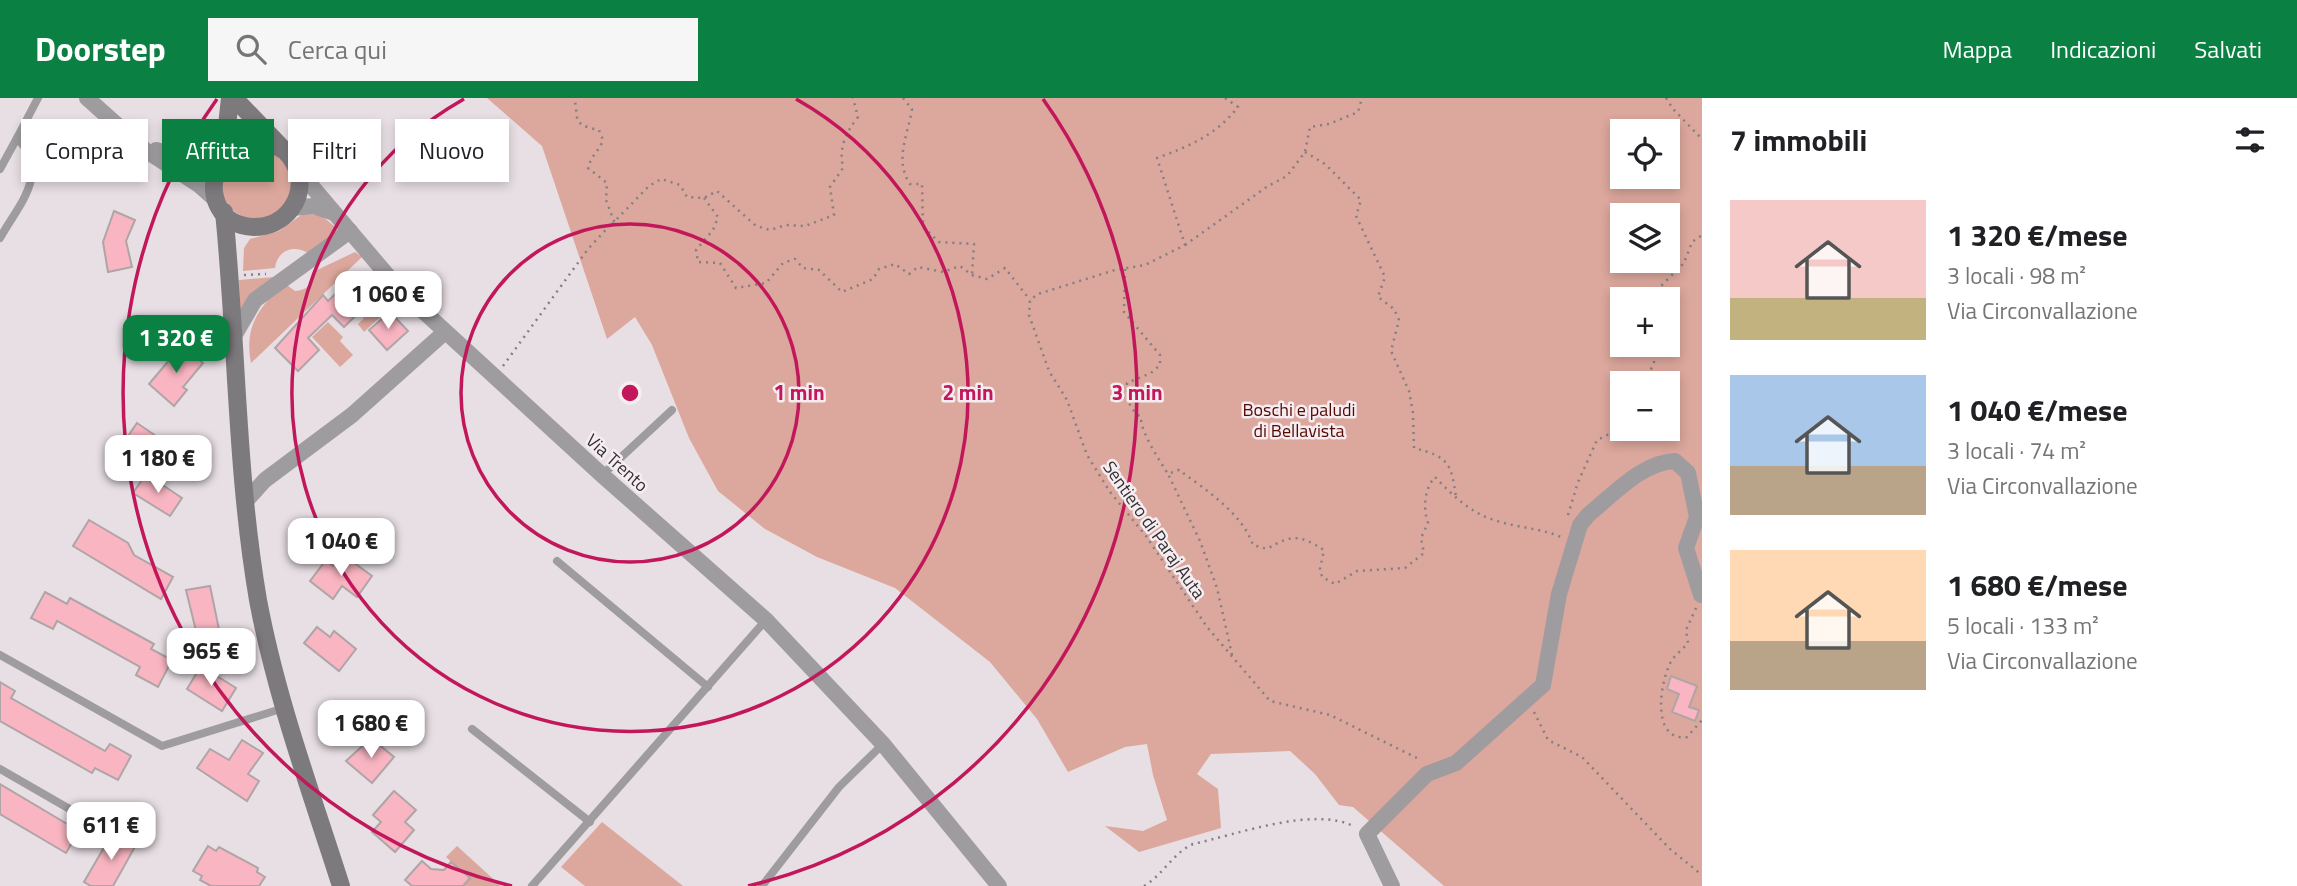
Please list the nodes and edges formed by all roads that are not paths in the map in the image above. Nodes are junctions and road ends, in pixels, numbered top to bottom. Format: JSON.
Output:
{"nodes":[{"id":1,"x":38,"y":98,"type":"edge"},
{"id":2,"x":87,"y":98,"type":"edge"},
{"id":3,"x":232,"y":98,"type":"edge"},
{"id":4,"x":111,"y":119,"type":"edge"},
{"id":5,"x":229,"y":119,"type":"edge"},
{"id":6,"x":17,"y":138,"type":"junction"},
{"id":7,"x":274,"y":145,"type":"edge"},
{"id":8,"x":285,"y":151,"type":"junction"},
{"id":9,"x":148,"y":152,"type":"edge"},
{"id":10,"x":288,"y":155,"type":"edge"},
{"id":11,"x":0,"y":169,"type":"edge"},
{"id":12,"x":213,"y":182,"type":"edge"},
{"id":13,"x":299,"y":182,"type":"edge"},
{"id":14,"x":308,"y":182,"type":"edge"},
{"id":15,"x":220,"y":207,"type":"junction"},
{"id":16,"x":292,"y":208,"type":"junction"},
{"id":17,"x":335,"y":214,"type":"junction"},
{"id":18,"x":256,"y":227,"type":"junction"},
{"id":19,"x":350,"y":231,"type":"junction"},
{"id":20,"x":0,"y":238,"type":"edge"},
{"id":21,"x":230,"y":276,"type":"junction"},
{"id":22,"x":445,"y":332,"type":"junction"},
{"id":23,"x":234,"y":336,"type":"junction"},
{"id":24,"x":672,"y":410,"type":"dead end"},
{"id":25,"x":602,"y":475,"type":"junction"},
{"id":26,"x":246,"y":501,"type":"junction"},
{"id":27,"x":557,"y":561,"type":"dead end"},
{"id":28,"x":1701,"y":595,"type":"edge"},
{"id":29,"x":766,"y":620,"type":"junction"},
{"id":30,"x":0,"y":654,"type":"edge"},
{"id":31,"x":708,"y":687,"type":"junction"},
{"id":32,"x":284,"y":708,"type":"junction"},
{"id":33,"x":472,"y":729,"type":"dead end"},
{"id":34,"x":883,"y":744,"type":"junction"},
{"id":35,"x":0,"y":769,"type":"edge"},
{"id":36,"x":80,"y":816,"type":"dead end"},
{"id":37,"x":590,"y":822,"type":"junction"},
{"id":38,"x":341,"y":886,"type":"edge"},
{"id":39,"x":532,"y":886,"type":"edge"},
{"id":40,"x":762,"y":886,"type":"edge"},
{"id":41,"x":999,"y":886,"type":"edge"},
{"id":42,"x":1392,"y":886,"type":"edge"}],
"edges":[{"from":1,"to":6,"type":"lane"},
{"from":2,"to":4,"type":"street"},
{"from":3,"to":5,"type":"main road"},
{"from":3,"to":8,"type":"main road"},
{"from":6,"to":11,"type":"lane"},
{"from":6,"to":20,"type":"lane"},
{"from":7,"to":8,"type":"main road"},
{"from":8,"to":10,"type":"main road"},
{"from":9,"to":15,"type":"street"},
{"from":12,"to":15,"type":"main road"},
{"from":13,"to":16,"type":"main road"},
{"from":14,"to":17,"type":"street","name":"Via Trento"},
{"from":15,"to":18,"type":"main road"},
{"from":15,"to":21,"type":"main road"},
{"from":16,"to":17,"type":"street"},
{"from":16,"to":18,"type":"main road"},
{"from":17,"to":19,"type":"street","name":"Via Trento"},
{"from":18,"to":21,"type":"main road"},
{"from":19,"to":22,"type":"street","name":"Via Trento"},
{"from":19,"to":23,"type":"street"},
{"from":21,"to":23,"type":"main road"},
{"from":22,"to":25,"type":"street","name":"Via Trento"},
{"from":22,"to":26,"type":"street"},
{"from":23,"to":26,"type":"main road"},
{"from":24,"to":25,"type":"lane"},
{"from":25,"to":29,"type":"street","name":"Via Trento"},
{"from":26,"to":32,"type":"main road"},
{"from":27,"to":31,"type":"lane"},
{"from":28,"to":42,"type":"street"},
{"from":29,"to":31,"type":"lane"},
{"from":29,"to":34,"type":"street","name":"Via Trento"},
{"from":30,"to":32,"type":"lane"},
{"from":31,"to":37,"type":"lane"},
{"from":32,"to":38,"type":"main road"},
{"from":33,"to":37,"type":"lane"},
{"from":34,"to":40,"type":"lane"},
{"from":34,"to":41,"type":"street","name":"Via Trento"},
{"from":35,"to":36,"type":"lane"},
{"from":37,"to":39,"type":"lane"}]}
